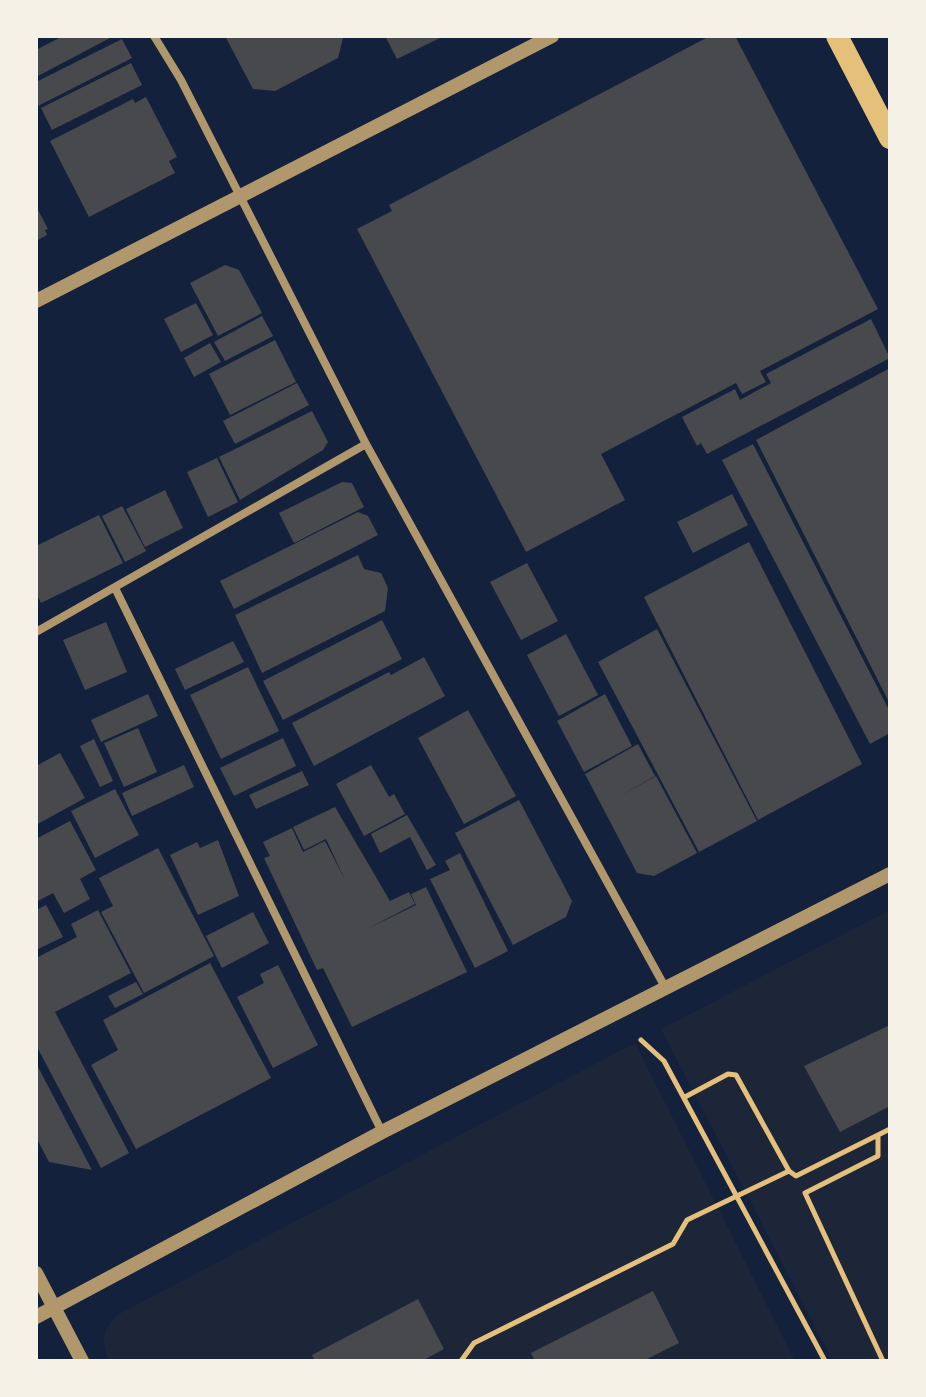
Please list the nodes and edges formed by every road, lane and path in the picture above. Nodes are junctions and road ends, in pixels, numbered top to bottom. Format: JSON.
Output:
{"nodes":[{"id":1,"x":154,"y":36,"type":"edge"},
{"id":2,"x":552,"y":36,"type":"edge"},
{"id":3,"x":837,"y":36,"type":"edge"},
{"id":4,"x":890,"y":138,"type":"edge"},
{"id":5,"x":240,"y":195,"type":"junction"},
{"id":6,"x":36,"y":301,"type":"edge"},
{"id":7,"x":366,"y":444,"type":"junction"},
{"id":8,"x":115,"y":588,"type":"junction"},
{"id":9,"x":36,"y":632,"type":"edge"},
{"id":10,"x":890,"y":874,"type":"edge"},
{"id":11,"x":665,"y":987,"type":"junction"},
{"id":12,"x":641,"y":1040,"type":"dead end"},
{"id":13,"x":685,"y":1097,"type":"junction"},
{"id":14,"x":890,"y":1129,"type":"edge"},
{"id":15,"x":382,"y":1132,"type":"junction"},
{"id":16,"x":878,"y":1135,"type":"junction"},
{"id":17,"x":789,"y":1171,"type":"junction"},
{"id":18,"x":36,"y":1273,"type":"edge"},
{"id":19,"x":54,"y":1307,"type":"junction"},
{"id":20,"x":36,"y":1317,"type":"edge"},
{"id":21,"x":82,"y":1361,"type":"edge"},
{"id":22,"x":461,"y":1361,"type":"edge"},
{"id":23,"x":825,"y":1361,"type":"edge"},
{"id":24,"x":883,"y":1361,"type":"edge"}],
"edges":[{"from":1,"to":5,"type":"street"},
{"from":2,"to":5,"type":"street"},
{"from":3,"to":4,"type":"highway"},
{"from":5,"to":6,"type":"street"},
{"from":5,"to":7,"type":"street"},
{"from":7,"to":8,"type":"street"},
{"from":7,"to":11,"type":"street"},
{"from":8,"to":9,"type":"street"},
{"from":8,"to":15,"type":"street"},
{"from":10,"to":11,"type":"street"},
{"from":11,"to":15,"type":"street"},
{"from":12,"to":13,"type":"path"},
{"from":13,"to":17,"type":"path"},
{"from":13,"to":23,"type":"path"},
{"from":14,"to":16,"type":"path"},
{"from":15,"to":19,"type":"street"},
{"from":16,"to":17,"type":"path"},
{"from":16,"to":24,"type":"path"},
{"from":17,"to":22,"type":"path"},
{"from":18,"to":19,"type":"street"},
{"from":19,"to":20,"type":"street"},
{"from":19,"to":21,"type":"street"}]}
